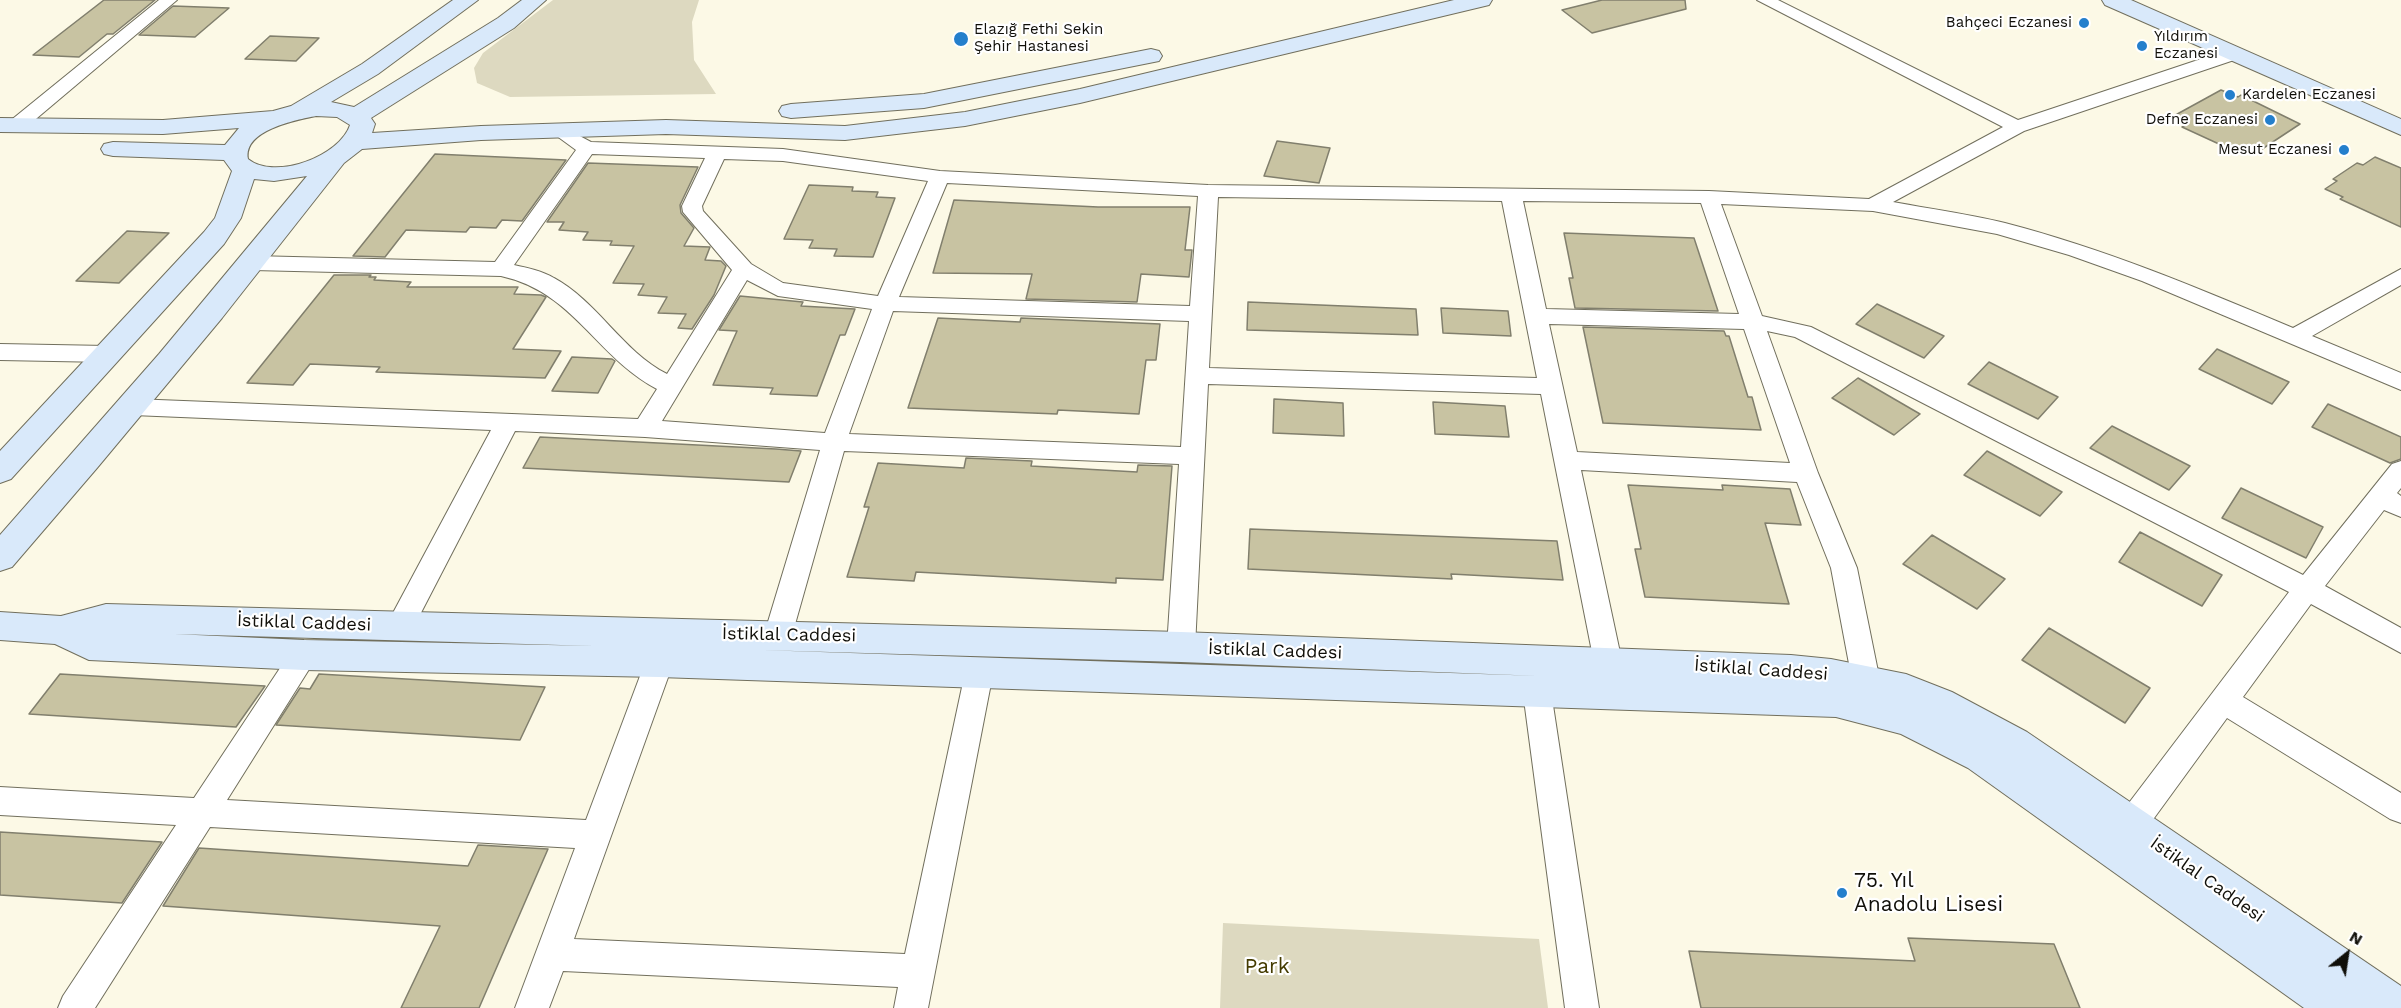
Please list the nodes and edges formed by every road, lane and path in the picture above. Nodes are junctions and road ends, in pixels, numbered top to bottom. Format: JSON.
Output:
{"nodes":[{"id":1,"x":169,"y":0,"type":"edge"},
{"id":2,"x":467,"y":0,"type":"edge"},
{"id":3,"x":535,"y":0,"type":"edge"},
{"id":4,"x":1396,"y":0,"type":"edge"},
{"id":5,"x":1481,"y":0,"type":"edge"},
{"id":6,"x":1765,"y":0,"type":"edge"},
{"id":7,"x":2112,"y":0,"type":"edge"},
{"id":8,"x":2147,"y":0,"type":"edge"},
{"id":9,"x":2234,"y":54,"type":"junction"},
{"id":10,"x":2401,"y":111,"type":"edge"},
{"id":11,"x":288,"y":114,"type":"junction"},
{"id":12,"x":9,"y":125,"type":"edge"},
{"id":13,"x":2017,"y":127,"type":"junction"},
{"id":14,"x":2401,"y":128,"type":"edge"},
{"id":15,"x":559,"y":131,"type":"junction"},
{"id":16,"x":352,"y":135,"type":"junction"},
{"id":17,"x":0,"y":147,"type":"edge"},
{"id":18,"x":587,"y":148,"type":"junction"},
{"id":19,"x":718,"y":152,"type":"junction"},
{"id":20,"x":240,"y":161,"type":"junction"},
{"id":21,"x":940,"y":177,"type":"junction"},
{"id":22,"x":1208,"y":191,"type":"junction"},
{"id":23,"x":1511,"y":194,"type":"junction"},
{"id":24,"x":1709,"y":197,"type":"junction"},
{"id":25,"x":1873,"y":205,"type":"junction"},
{"id":26,"x":253,"y":263,"type":"junction"},
{"id":27,"x":501,"y":269,"type":"junction"},
{"id":28,"x":743,"y":269,"type":"junction"},
{"id":29,"x":2401,"y":276,"type":"edge"},
{"id":30,"x":885,"y":304,"type":"junction"},
{"id":31,"x":1201,"y":314,"type":"junction"},
{"id":32,"x":1536,"y":316,"type":"junction"},
{"id":33,"x":1754,"y":322,"type":"junction"},
{"id":34,"x":2295,"y":336,"type":"junction"},
{"id":35,"x":0,"y":352,"type":"edge"},
{"id":36,"x":107,"y":354,"type":"junction"},
{"id":37,"x":1197,"y":376,"type":"junction"},
{"id":38,"x":2401,"y":382,"type":"edge"},
{"id":39,"x":669,"y":385,"type":"junction"},
{"id":40,"x":1550,"y":386,"type":"junction"},
{"id":41,"x":133,"y":407,"type":"junction"},
{"id":42,"x":507,"y":423,"type":"junction"},
{"id":43,"x":645,"y":428,"type":"junction"},
{"id":44,"x":834,"y":442,"type":"junction"},
{"id":45,"x":1192,"y":456,"type":"junction"},
{"id":46,"x":1566,"y":460,"type":"junction"},
{"id":47,"x":2401,"y":470,"type":"edge"},
{"id":48,"x":0,"y":471,"type":"edge"},
{"id":49,"x":1806,"y":473,"type":"junction"},
{"id":50,"x":2390,"y":501,"type":"edge"},
{"id":51,"x":0,"y":558,"type":"edge"},
{"id":52,"x":2307,"y":589,"type":"junction"},
{"id":53,"x":0,"y":626,"type":"edge"},
{"id":54,"x":400,"y":626,"type":"junction"},
{"id":55,"x":61,"y":630,"type":"junction"},
{"id":56,"x":778,"y":635,"type":"junction"},
{"id":57,"x":2401,"y":642,"type":"edge"},
{"id":58,"x":665,"y":647,"type":"junction"},
{"id":59,"x":1181,"y":647,"type":"junction"},
{"id":60,"x":304,"y":655,"type":"junction"},
{"id":61,"x":1608,"y":662,"type":"junction"},
{"id":62,"x":979,"y":673,"type":"junction"},
{"id":63,"x":1537,"y":692,"type":"junction"},
{"id":64,"x":1870,"y":694,"type":"junction"},
{"id":65,"x":2224,"y":701,"type":"junction"},
{"id":66,"x":0,"y":801,"type":"edge"},
{"id":67,"x":2401,"y":809,"type":"edge"},
{"id":68,"x":204,"y":812,"type":"junction"},
{"id":69,"x":2130,"y":826,"type":"junction"},
{"id":70,"x":594,"y":835,"type":"junction"},
{"id":71,"x":552,"y":954,"type":"junction"},
{"id":72,"x":918,"y":971,"type":"junction"},
{"id":73,"x":75,"y":1008,"type":"edge"},
{"id":74,"x":532,"y":1008,"type":"edge"},
{"id":75,"x":910,"y":1008,"type":"edge"},
{"id":76,"x":1582,"y":1008,"type":"edge"},
{"id":77,"x":2342,"y":1008,"type":"edge"},
{"id":78,"x":2394,"y":1008,"type":"edge"}],
"edges":[{"from":1,"to":12,"type":"street"},
{"from":2,"to":11,"type":"street"},
{"from":3,"to":16,"type":"street"},
{"from":4,"to":16,"type":"street"},
{"from":5,"to":15,"type":"street"},
{"from":6,"to":13,"type":"street"},
{"from":7,"to":9,"type":"street"},
{"from":8,"to":10,"type":"street"},
{"from":9,"to":13,"type":"street"},
{"from":9,"to":14,"type":"street"},
{"from":11,"to":12,"type":"street"},
{"from":11,"to":16,"type":"street"},
{"from":11,"to":20,"type":"street"},
{"from":13,"to":25,"type":"street"},
{"from":15,"to":16,"type":"street"},
{"from":15,"to":18,"type":"street"},
{"from":16,"to":20,"type":"street"},
{"from":16,"to":26,"type":"street"},
{"from":17,"to":20,"type":"street"},
{"from":18,"to":19,"type":"street"},
{"from":18,"to":27,"type":"street"},
{"from":19,"to":21,"type":"street"},
{"from":19,"to":28,"type":"street"},
{"from":20,"to":36,"type":"street"},
{"from":21,"to":22,"type":"street"},
{"from":21,"to":30,"type":"street"},
{"from":22,"to":23,"type":"street"},
{"from":22,"to":31,"type":"street"},
{"from":23,"to":24,"type":"street"},
{"from":23,"to":32,"type":"street"},
{"from":24,"to":25,"type":"street"},
{"from":24,"to":33,"type":"street"},
{"from":25,"to":34,"type":"street"},
{"from":26,"to":27,"type":"street"},
{"from":26,"to":41,"type":"street"},
{"from":27,"to":39,"type":"street"},
{"from":28,"to":30,"type":"street"},
{"from":28,"to":39,"type":"street"},
{"from":29,"to":34,"type":"street"},
{"from":30,"to":31,"type":"street"},
{"from":30,"to":44,"type":"street"},
{"from":31,"to":37,"type":"street"},
{"from":32,"to":33,"type":"street"},
{"from":32,"to":40,"type":"street"},
{"from":33,"to":49,"type":"street"},
{"from":33,"to":52,"type":"street"},
{"from":34,"to":38,"type":"street"},
{"from":35,"to":36,"type":"street"},
{"from":36,"to":48,"type":"street"},
{"from":37,"to":40,"type":"street"},
{"from":37,"to":45,"type":"street"},
{"from":39,"to":43,"type":"street"},
{"from":40,"to":46,"type":"street"},
{"from":41,"to":42,"type":"street"},
{"from":41,"to":51,"type":"street"},
{"from":42,"to":43,"type":"street"},
{"from":42,"to":54,"type":"street"},
{"from":43,"to":44,"type":"street"},
{"from":44,"to":45,"type":"street"},
{"from":44,"to":56,"type":"street"},
{"from":45,"to":59,"type":"street"},
{"from":46,"to":49,"type":"street"},
{"from":46,"to":61,"type":"street"},
{"from":47,"to":50,"type":"street"},
{"from":49,"to":64,"type":"street"},
{"from":50,"to":52,"type":"street"},
{"from":52,"to":57,"type":"street"},
{"from":52,"to":65,"type":"street"},
{"from":53,"to":55,"type":"street","name":"İstiklal Caddesi"},
{"from":54,"to":55,"type":"street","name":"İstiklal Caddesi"},
{"from":54,"to":58,"type":"street","name":"İstiklal Caddesi"},
{"from":55,"to":60,"type":"street","name":"İstiklal Caddesi"},
{"from":56,"to":58,"type":"street","name":"İstiklal Caddesi"},
{"from":56,"to":59,"type":"street","name":"İstiklal Caddesi"},
{"from":58,"to":60,"type":"street","name":"İstiklal Caddesi"},
{"from":58,"to":62,"type":"street","name":"İstiklal Caddesi"},
{"from":58,"to":70,"type":"street"},
{"from":59,"to":61,"type":"street","name":"İstiklal Caddesi"},
{"from":60,"to":68,"type":"street"},
{"from":61,"to":64,"type":"street","name":"İstiklal Caddesi"},
{"from":62,"to":63,"type":"street","name":"İstiklal Caddesi"},
{"from":62,"to":72,"type":"street"},
{"from":63,"to":64,"type":"street","name":"İstiklal Caddesi"},
{"from":63,"to":76,"type":"street"},
{"from":64,"to":69,"type":"street","name":"İstiklal Caddesi"},
{"from":64,"to":77,"type":"street","name":"İstiklal Caddesi"},
{"from":65,"to":67,"type":"street"},
{"from":65,"to":69,"type":"street"},
{"from":66,"to":68,"type":"street"},
{"from":68,"to":70,"type":"street"},
{"from":68,"to":73,"type":"street"},
{"from":69,"to":78,"type":"street","name":"İstiklal Caddesi"},
{"from":70,"to":71,"type":"street"},
{"from":71,"to":72,"type":"street"},
{"from":71,"to":74,"type":"street"},
{"from":72,"to":75,"type":"street"}]}
